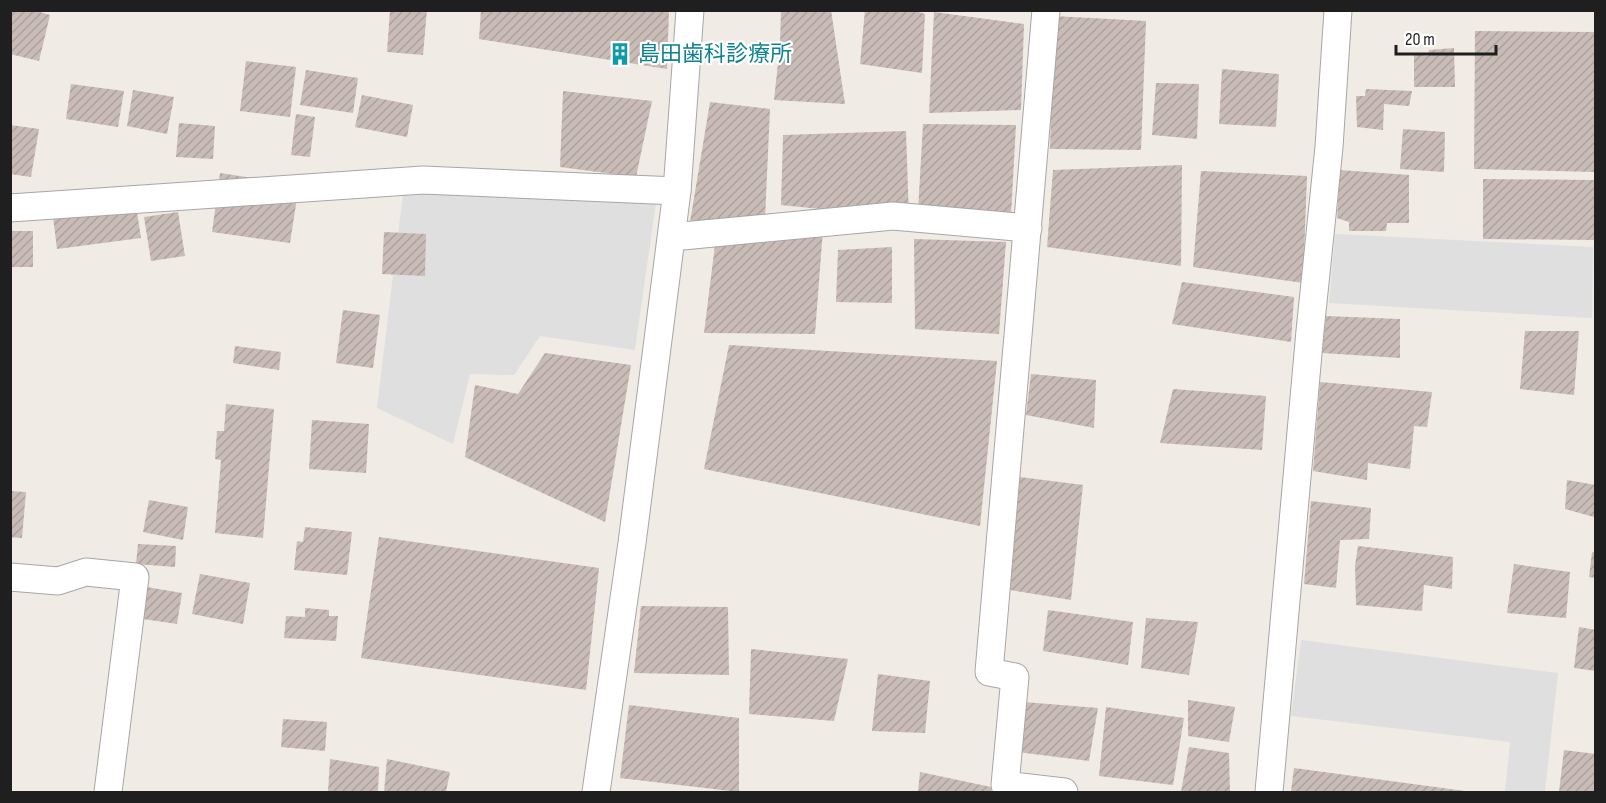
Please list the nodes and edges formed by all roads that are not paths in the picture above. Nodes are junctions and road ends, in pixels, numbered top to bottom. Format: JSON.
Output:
{"nodes":[{"id":1,"x":690,"y":10,"type":"edge"},
{"id":2,"x":1046,"y":10,"type":"edge"},
{"id":3,"x":1338,"y":10,"type":"edge"},
{"id":4,"x":677,"y":191,"type":"junction"},
{"id":5,"x":10,"y":208,"type":"edge"},
{"id":6,"x":1028,"y":228,"type":"junction"},
{"id":7,"x":672,"y":237,"type":"junction"},
{"id":8,"x":10,"y":577,"type":"edge"},
{"id":9,"x":108,"y":792,"type":"edge"},
{"id":10,"x":596,"y":792,"type":"edge"},
{"id":11,"x":1064,"y":792,"type":"edge"},
{"id":12,"x":1269,"y":792,"type":"edge"}],
"edges":[{"from":1,"to":4,"type":"street"},
{"from":2,"to":6,"type":"street"},
{"from":3,"to":12,"type":"street"},
{"from":4,"to":5,"type":"street"},
{"from":4,"to":7,"type":"street"},
{"from":6,"to":7,"type":"street"},
{"from":6,"to":11,"type":"street"},
{"from":7,"to":10,"type":"street"},
{"from":8,"to":9,"type":"street"}]}
